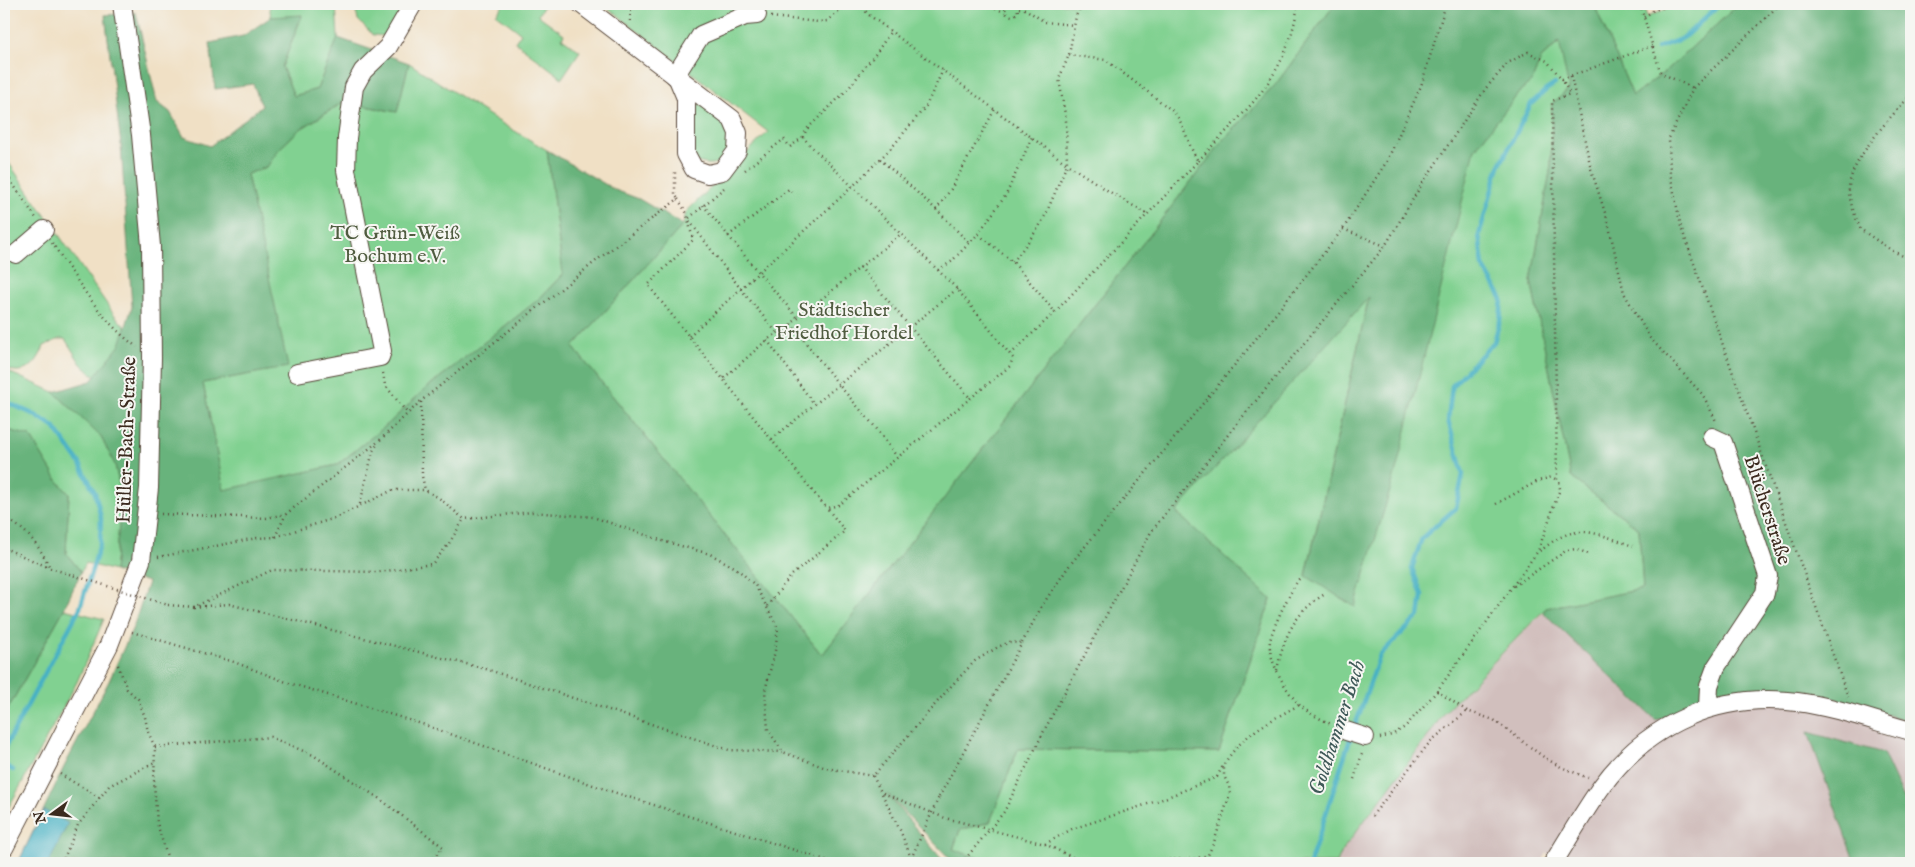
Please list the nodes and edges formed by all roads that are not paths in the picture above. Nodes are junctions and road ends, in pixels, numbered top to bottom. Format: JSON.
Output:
{"nodes":[{"id":1,"x":122,"y":4,"type":"edge"},
{"id":2,"x":413,"y":4,"type":"edge"},
{"id":3,"x":581,"y":4,"type":"edge"},
{"id":4,"x":758,"y":16,"type":"road end"},
{"id":5,"x":676,"y":77,"type":"junction"},
{"id":6,"x":44,"y":230,"type":"road end"},
{"id":7,"x":16,"y":254,"type":"dead end"},
{"id":8,"x":297,"y":373,"type":"dead end"},
{"id":9,"x":1718,"y":440,"type":"road end"},
{"id":10,"x":1708,"y":708,"type":"junction"},
{"id":11,"x":1911,"y":731,"type":"edge"},
{"id":12,"x":1344,"y":733,"type":"road end"},
{"id":13,"x":1365,"y":740,"type":"road end"},
{"id":14,"x":4,"y":848,"type":"edge"},
{"id":15,"x":1553,"y":863,"type":"edge"}],
"edges":[{"from":1,"to":14,"type":"street","name":"Hüller-Bach-Straße"},
{"from":2,"to":8,"type":"street"},
{"from":3,"to":5,"type":"street"},
{"from":4,"to":5,"type":"street"},
{"from":5,"to":5,"type":"street"},
{"from":6,"to":7,"type":"street"},
{"from":9,"to":10,"type":"street","name":"Blücherstraße"},
{"from":10,"to":11,"type":"street"},
{"from":10,"to":15,"type":"street"},
{"from":12,"to":13,"type":"street"}]}
